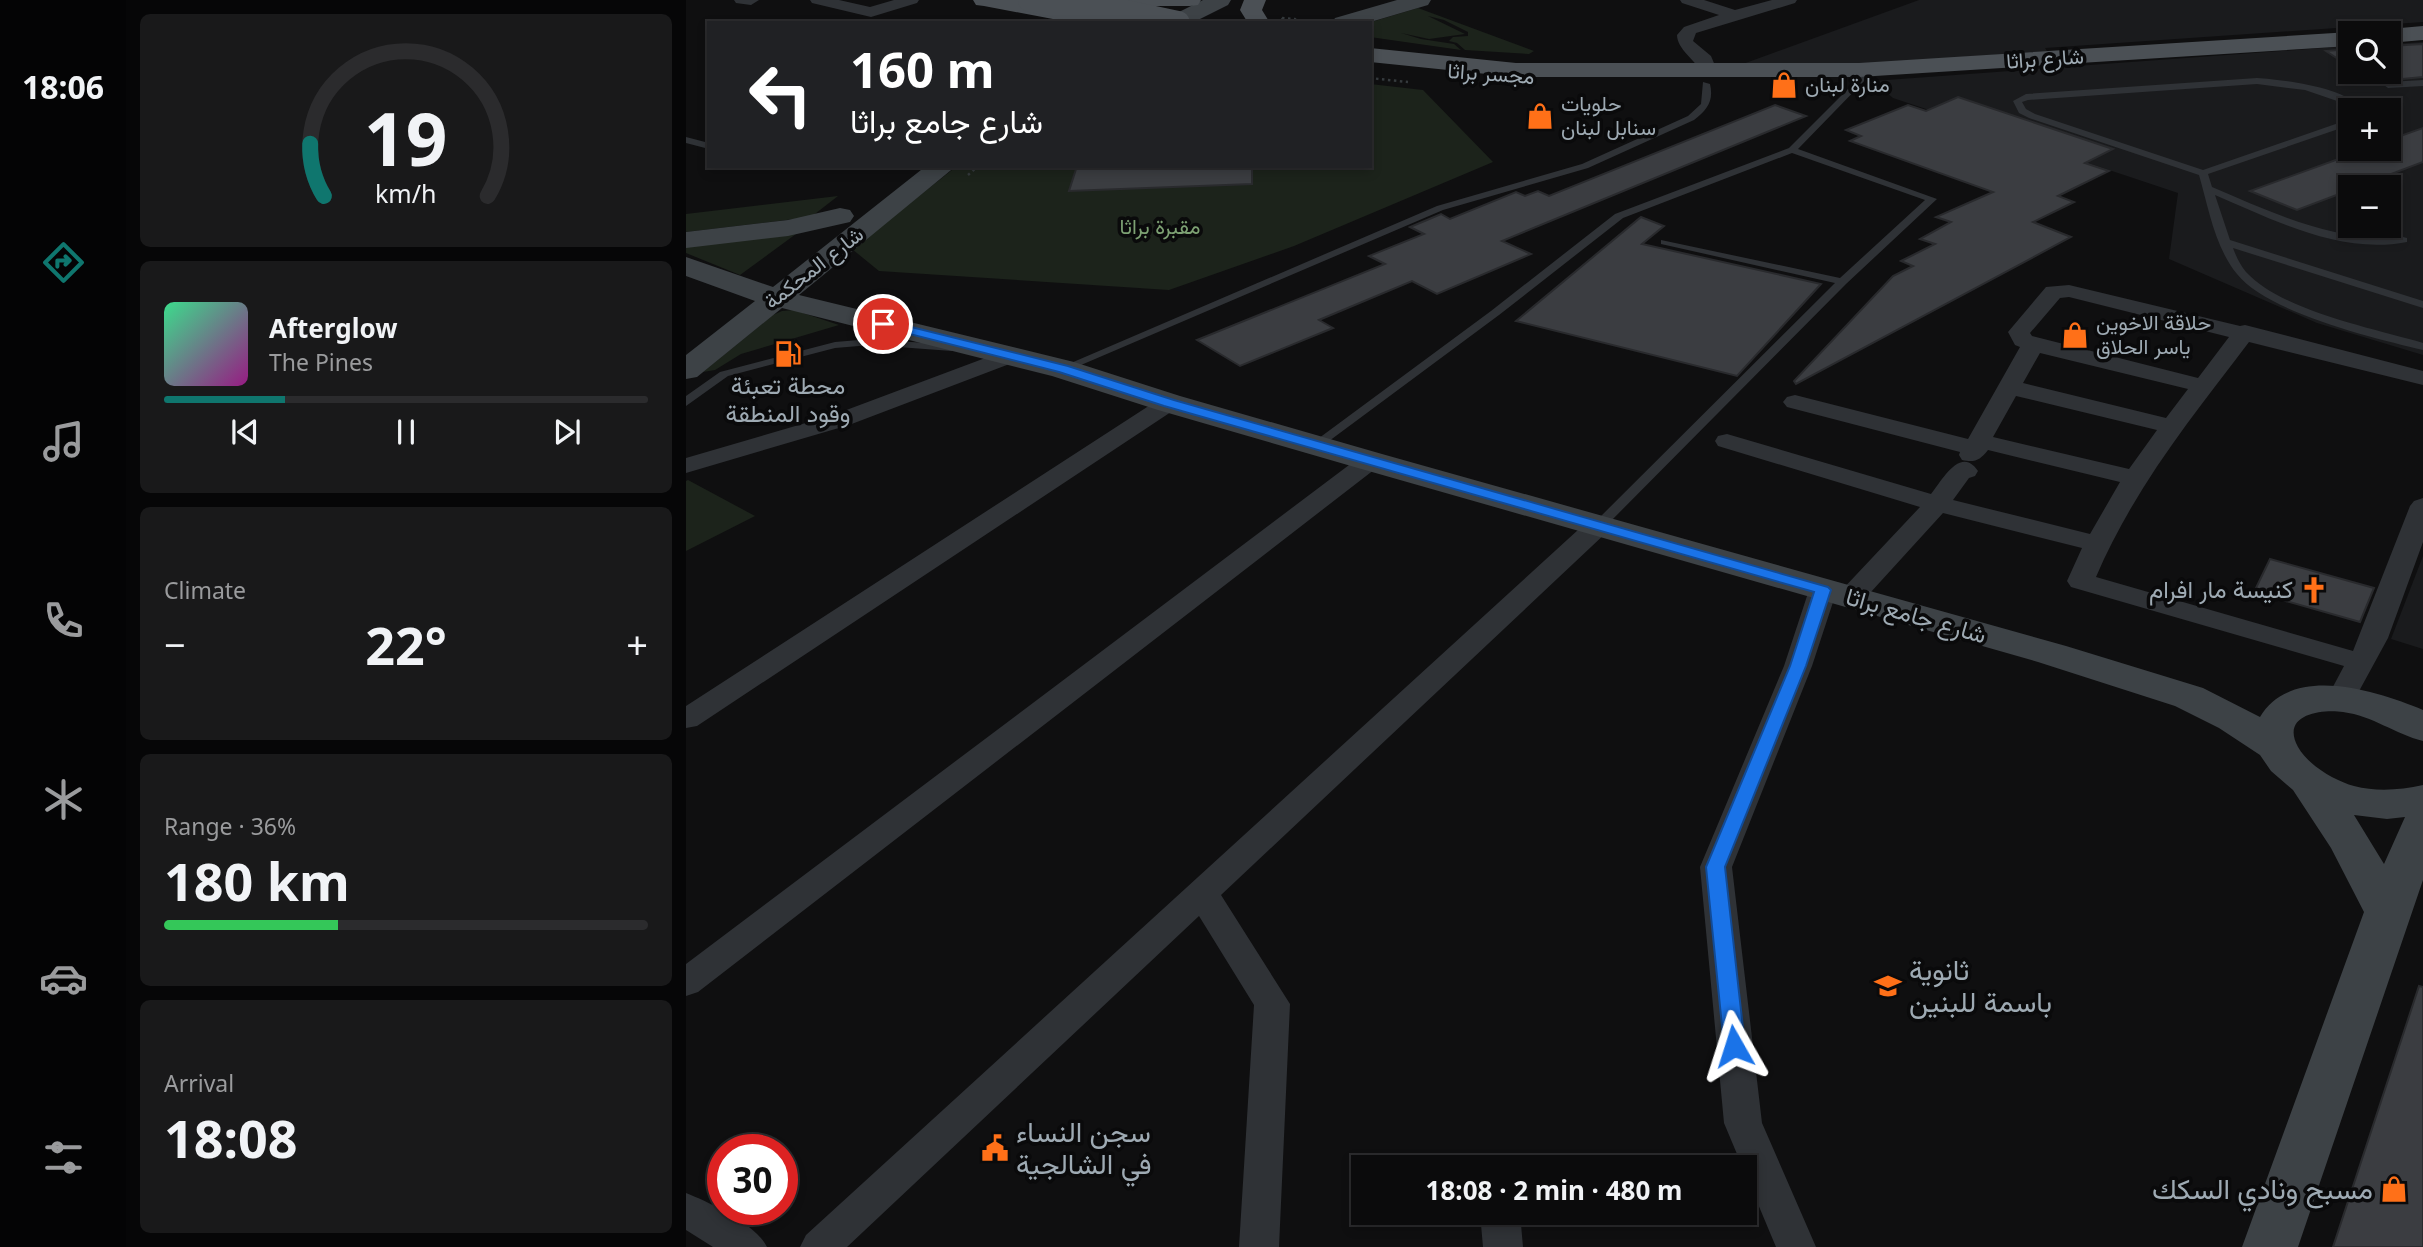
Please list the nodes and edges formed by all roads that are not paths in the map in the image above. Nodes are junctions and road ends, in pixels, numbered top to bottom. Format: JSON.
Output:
{"nodes":[{"id":1,"x":742,"y":0,"type":"edge"},
{"id":2,"x":751,"y":0,"type":"edge"},
{"id":3,"x":818,"y":0,"type":"edge"},
{"id":4,"x":911,"y":0,"type":"edge"},
{"id":5,"x":984,"y":0,"type":"edge"},
{"id":6,"x":1030,"y":0,"type":"edge"},
{"id":7,"x":1249,"y":0,"type":"edge"},
{"id":8,"x":1255,"y":0,"type":"edge"},
{"id":9,"x":1420,"y":0,"type":"edge"},
{"id":10,"x":1688,"y":0,"type":"edge"},
{"id":11,"x":1788,"y":0,"type":"edge"},
{"id":12,"x":1066,"y":7,"type":"edge"},
{"id":13,"x":1126,"y":9,"type":"edge"},
{"id":14,"x":1735,"y":15,"type":"junction"},
{"id":15,"x":1192,"y":16,"type":"edge"},
{"id":16,"x":1091,"y":19,"type":"edge"},
{"id":17,"x":1258,"y":21,"type":"edge"},
{"id":18,"x":1350,"y":21,"type":"edge"},
{"id":19,"x":2423,"y":35,"type":"edge"},
{"id":20,"x":2401,"y":37,"type":"edge"},
{"id":21,"x":2338,"y":42,"type":"edge"},
{"id":22,"x":2338,"y":42,"type":"edge"},
{"id":23,"x":1372,"y":47,"type":"edge"},
{"id":24,"x":1372,"y":55,"type":"edge"},
{"id":25,"x":1372,"y":63,"type":"edge"},
{"id":26,"x":1372,"y":71,"type":"edge"},
{"id":27,"x":1505,"y":73,"type":"junction"},
{"id":28,"x":1789,"y":75,"type":"junction"},
{"id":29,"x":1707,"y":76,"type":"junction"},
{"id":30,"x":1739,"y":76,"type":"joint"},
{"id":31,"x":1864,"y":76,"type":"junction"},
{"id":32,"x":2423,"y":83,"type":"edge"},
{"id":33,"x":2388,"y":85,"type":"dead end"},
{"id":34,"x":2339,"y":98,"type":"edge"},
{"id":35,"x":2338,"y":126,"type":"edge"},
{"id":36,"x":686,"y":140,"type":"edge"},
{"id":37,"x":707,"y":145,"type":"edge"},
{"id":38,"x":1792,"y":150,"type":"junction"},
{"id":39,"x":908,"y":168,"type":"edge"},
{"id":40,"x":956,"y":171,"type":"edge"},
{"id":41,"x":2203,"y":173,"type":"junction"},
{"id":42,"x":2208,"y":189,"type":"junction"},
{"id":43,"x":840,"y":216,"type":"junction"},
{"id":44,"x":686,"y":240,"type":"edge"},
{"id":45,"x":2403,"y":240,"type":"dead end"},
{"id":46,"x":1665,"y":242,"type":"dead end"},
{"id":47,"x":2228,"y":243,"type":"junction"},
{"id":48,"x":824,"y":260,"type":"junction"},
{"id":49,"x":686,"y":266,"type":"edge"},
{"id":50,"x":768,"y":279,"type":"junction"},
{"id":51,"x":1842,"y":282,"type":"junction"},
{"id":52,"x":2423,"y":305,"type":"edge"},
{"id":53,"x":883,"y":324,"type":"junction"},
{"id":54,"x":2245,"y":332,"type":"junction"},
{"id":55,"x":686,"y":338,"type":"edge"},
{"id":56,"x":2033,"y":345,"type":"junction"},
{"id":57,"x":2423,"y":347,"type":"edge"},
{"id":58,"x":1012,"y":355,"type":"junction"},
{"id":59,"x":1063,"y":369,"type":"junction"},
{"id":60,"x":686,"y":370,"type":"edge"},
{"id":61,"x":2423,"y":378,"type":"edge"},
{"id":62,"x":2204,"y":386,"type":"junction"},
{"id":63,"x":2010,"y":387,"type":"junction"},
{"id":64,"x":686,"y":401,"type":"edge"},
{"id":65,"x":1795,"y":402,"type":"dead end"},
{"id":66,"x":1169,"y":403,"type":"junction"},
{"id":67,"x":2173,"y":427,"type":"junction"},
{"id":68,"x":1727,"y":441,"type":"dead end"},
{"id":69,"x":1317,"y":444,"type":"junction"},
{"id":70,"x":1971,"y":457,"type":"junction"},
{"id":71,"x":1370,"y":461,"type":"junction"},
{"id":72,"x":686,"y":466,"type":"edge"},
{"id":73,"x":2134,"y":478,"type":"junction"},
{"id":74,"x":1937,"y":504,"type":"junction"},
{"id":75,"x":2423,"y":506,"type":"edge"},
{"id":76,"x":1599,"y":525,"type":"junction"},
{"id":77,"x":2096,"y":544,"type":"junction"},
{"id":78,"x":1837,"y":594,"type":"junction"},
{"id":79,"x":2361,"y":663,"type":"junction"},
{"id":80,"x":2165,"y":688,"type":"junction"},
{"id":81,"x":2322,"y":700,"type":"junction"},
{"id":82,"x":686,"y":719,"type":"edge"},
{"id":83,"x":2423,"y":728,"type":"edge"},
{"id":84,"x":2276,"y":746,"type":"junction"},
{"id":85,"x":2309,"y":782,"type":"junction"},
{"id":86,"x":2423,"y":799,"type":"edge"},
{"id":87,"x":2423,"y":824,"type":"edge"},
{"id":88,"x":1202,"y":893,"type":"junction"},
{"id":89,"x":2387,"y":912,"type":"junction"},
{"id":90,"x":686,"y":983,"type":"edge"},
{"id":91,"x":686,"y":1210,"type":"edge"},
{"id":92,"x":1501,"y":1225,"type":"edge"},
{"id":93,"x":747,"y":1247,"type":"edge"},
{"id":94,"x":820,"y":1247,"type":"edge"},
{"id":95,"x":1259,"y":1247,"type":"edge"},
{"id":96,"x":1503,"y":1247,"type":"edge"},
{"id":97,"x":1796,"y":1247,"type":"edge"},
{"id":98,"x":2270,"y":1247,"type":"edge"}],
"edges":[{"from":1,"to":2,"type":"street"},
{"from":3,"to":4,"type":"street"},
{"from":5,"to":12,"type":"main road"},
{"from":6,"to":13,"type":"main road","bridge":true},
{"from":7,"to":15,"type":"street"},
{"from":8,"to":17,"type":"main road"},
{"from":9,"to":18,"type":"street"},
{"from":10,"to":14,"type":"street"},
{"from":11,"to":14,"type":"street"},
{"from":12,"to":15,"type":"main road","bridge":true},
{"from":12,"to":16,"type":"main road"},
{"from":13,"to":15,"type":"main road"},
{"from":13,"to":16,"type":"main road"},
{"from":14,"to":29,"type":"street"},
{"from":19,"to":20,"type":"main road"},
{"from":21,"to":28,"type":"main road","name":"شارع براثا"},
{"from":22,"to":31,"type":"main road","name":"شارع براثا"},
{"from":23,"to":29,"type":"main road"},
{"from":24,"to":27,"type":"main road","name":"مجسر براثا"},
{"from":25,"to":27,"type":"main road","name":"مجسر براثا"},
{"from":26,"to":29,"type":"main road"},
{"from":27,"to":30,"type":"main road","name":"مجسر براثا"},
{"from":28,"to":29,"type":"main road"},
{"from":28,"to":30,"type":"main road","name":"شارع براثا"},
{"from":28,"to":31,"type":"main road","name":"شارع براثا"},
{"from":29,"to":59,"type":"lane"},
{"from":31,"to":38,"type":"lane"},
{"from":32,"to":33,"type":"lane"},
{"from":34,"to":41,"type":"lane"},
{"from":35,"to":41,"type":"lane"},
{"from":36,"to":37,"type":"lane"},
{"from":38,"to":51,"type":"lane"},
{"from":38,"to":69,"type":"lane"},
{"from":39,"to":43,"type":"street","name":"شارع المحكمة"},
{"from":40,"to":48,"type":"street","name":"شارع المحكمة"},
{"from":41,"to":42,"type":"lane"},
{"from":42,"to":45,"type":"lane"},
{"from":42,"to":47,"type":"lane"},
{"from":43,"to":44,"type":"street"},
{"from":43,"to":50,"type":"street","name":"شارع المحكمة"},
{"from":46,"to":51,"type":"lane"},
{"from":47,"to":52,"type":"lane"},
{"from":47,"to":57,"type":"lane"},
{"from":48,"to":50,"type":"street","name":"شارع المحكمة"},
{"from":48,"to":53,"type":"street"},
{"from":49,"to":50,"type":"street","name":"شارع جامع براثا"},
{"from":50,"to":53,"type":"street","name":"شارع جامع براثا"},
{"from":50,"to":55,"type":"street","name":"شارع المحكمة"},
{"from":50,"to":60,"type":"street","name":"شارع المحكمة"},
{"from":51,"to":76,"type":"lane"},
{"from":53,"to":58,"type":"street","name":"شارع جامع براثا"},
{"from":54,"to":56,"type":"street"},
{"from":54,"to":61,"type":"street"},
{"from":54,"to":62,"type":"street"},
{"from":56,"to":62,"type":"street"},
{"from":56,"to":63,"type":"street"},
{"from":58,"to":59,"type":"street","name":"شارع جامع براثا"},
{"from":58,"to":64,"type":"lane"},
{"from":58,"to":72,"type":"street"},
{"from":59,"to":66,"type":"street","name":"شارع جامع براثا"},
{"from":62,"to":67,"type":"street"},
{"from":63,"to":67,"type":"street"},
{"from":63,"to":70,"type":"street"},
{"from":65,"to":70,"type":"street"},
{"from":66,"to":69,"type":"street","name":"شارع جامع براثا"},
{"from":66,"to":82,"type":"street"},
{"from":67,"to":73,"type":"street"},
{"from":68,"to":74,"type":"street"},
{"from":69,"to":71,"type":"street","name":"شارع جامع براثا"},
{"from":70,"to":73,"type":"street"},
{"from":70,"to":74,"type":"street"},
{"from":71,"to":76,"type":"street","name":"شارع جامع براثا"},
{"from":71,"to":90,"type":"street"},
{"from":73,"to":77,"type":"street"},
{"from":74,"to":77,"type":"street"},
{"from":74,"to":78,"type":"street"},
{"from":75,"to":79,"type":"street"},
{"from":76,"to":78,"type":"street","name":"شارع جامع براثا"},
{"from":76,"to":88,"type":"street"},
{"from":77,"to":79,"type":"street"},
{"from":78,"to":80,"type":"street","name":"شارع جامع براثا"},
{"from":78,"to":97,"type":"street"},
{"from":79,"to":81,"type":"street"},
{"from":80,"to":81,"type":"street","name":"شارع جامع براثا"},
{"from":80,"to":84,"type":"street","name":"شارع جامع براثا"},
{"from":81,"to":83,"type":"street","name":"شارع جامع براثا"},
{"from":81,"to":84,"type":"street"},
{"from":84,"to":85,"type":"street"},
{"from":85,"to":86,"type":"street"},
{"from":85,"to":89,"type":"street"},
{"from":87,"to":89,"type":"street"},
{"from":88,"to":94,"type":"street"},
{"from":88,"to":95,"type":"street"},
{"from":89,"to":98,"type":"street"},
{"from":91,"to":93,"type":"street"},
{"from":92,"to":96,"type":"street"}]}
